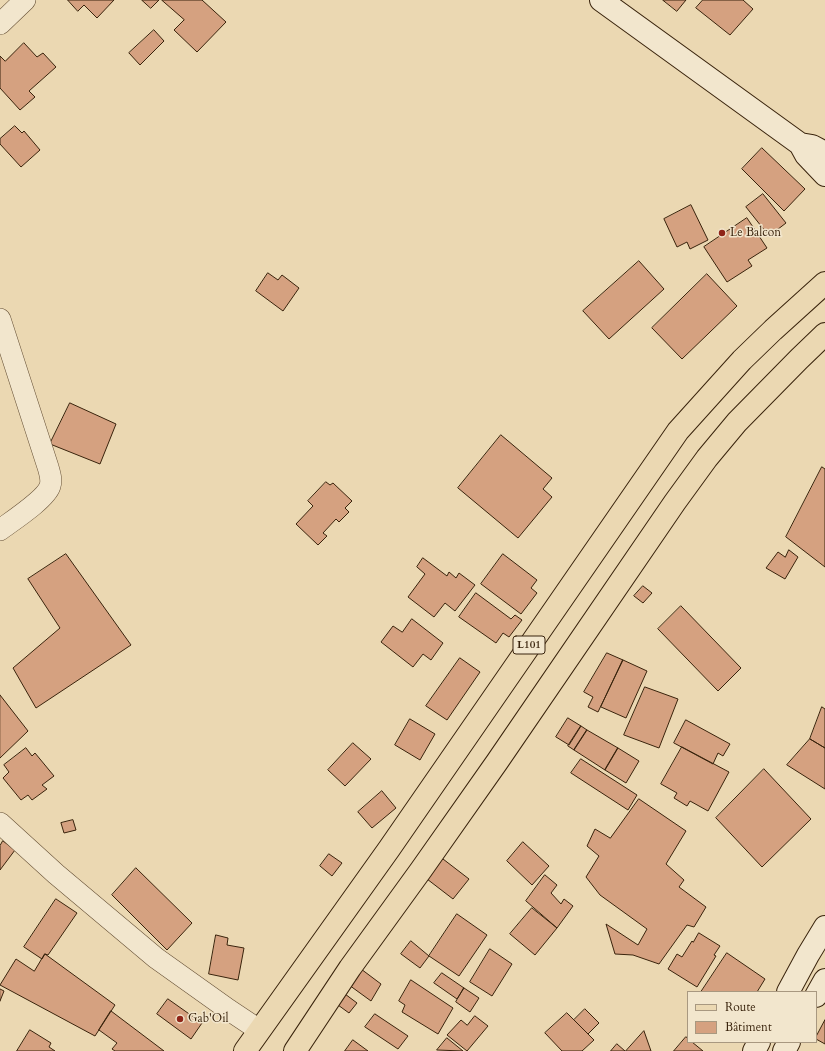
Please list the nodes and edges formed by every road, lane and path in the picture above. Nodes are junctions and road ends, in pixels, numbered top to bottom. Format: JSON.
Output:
{"nodes":[{"id":1,"x":25,"y":0,"type":"edge"},
{"id":2,"x":601,"y":0,"type":"edge"},
{"id":3,"x":0,"y":24,"type":"edge"},
{"id":4,"x":800,"y":144,"type":"junction"},
{"id":5,"x":825,"y":153,"type":"edge"},
{"id":6,"x":825,"y":175,"type":"edge"},
{"id":7,"x":825,"y":282,"type":"edge"},
{"id":8,"x":0,"y":319,"type":"edge"},
{"id":9,"x":825,"y":334,"type":"edge"},
{"id":10,"x":0,"y":530,"type":"edge"},
{"id":11,"x":0,"y":823,"type":"edge"},
{"id":12,"x":825,"y":927,"type":"edge"},
{"id":13,"x":825,"y":980,"type":"edge"},
{"id":14,"x":789,"y":991,"type":"edge"},
{"id":15,"x":817,"y":994,"type":"edge"},
{"id":16,"x":259,"y":1030,"type":"junction"},
{"id":17,"x":245,"y":1051,"type":"edge"},
{"id":18,"x":295,"y":1051,"type":"edge"}],
"edges":[{"from":1,"to":3,"type":"street"},
{"from":2,"to":4,"type":"main road"},
{"from":4,"to":5,"type":"main road"},
{"from":4,"to":6,"type":"main road"},
{"from":7,"to":16,"type":"main road","number":"L101"},
{"from":8,"to":10,"type":"street"},
{"from":9,"to":18,"type":"main road"},
{"from":11,"to":16,"type":"street"},
{"from":12,"to":14,"type":"main road"},
{"from":13,"to":15,"type":"main road"},
{"from":16,"to":17,"type":"main road","number":"L101"}]}
